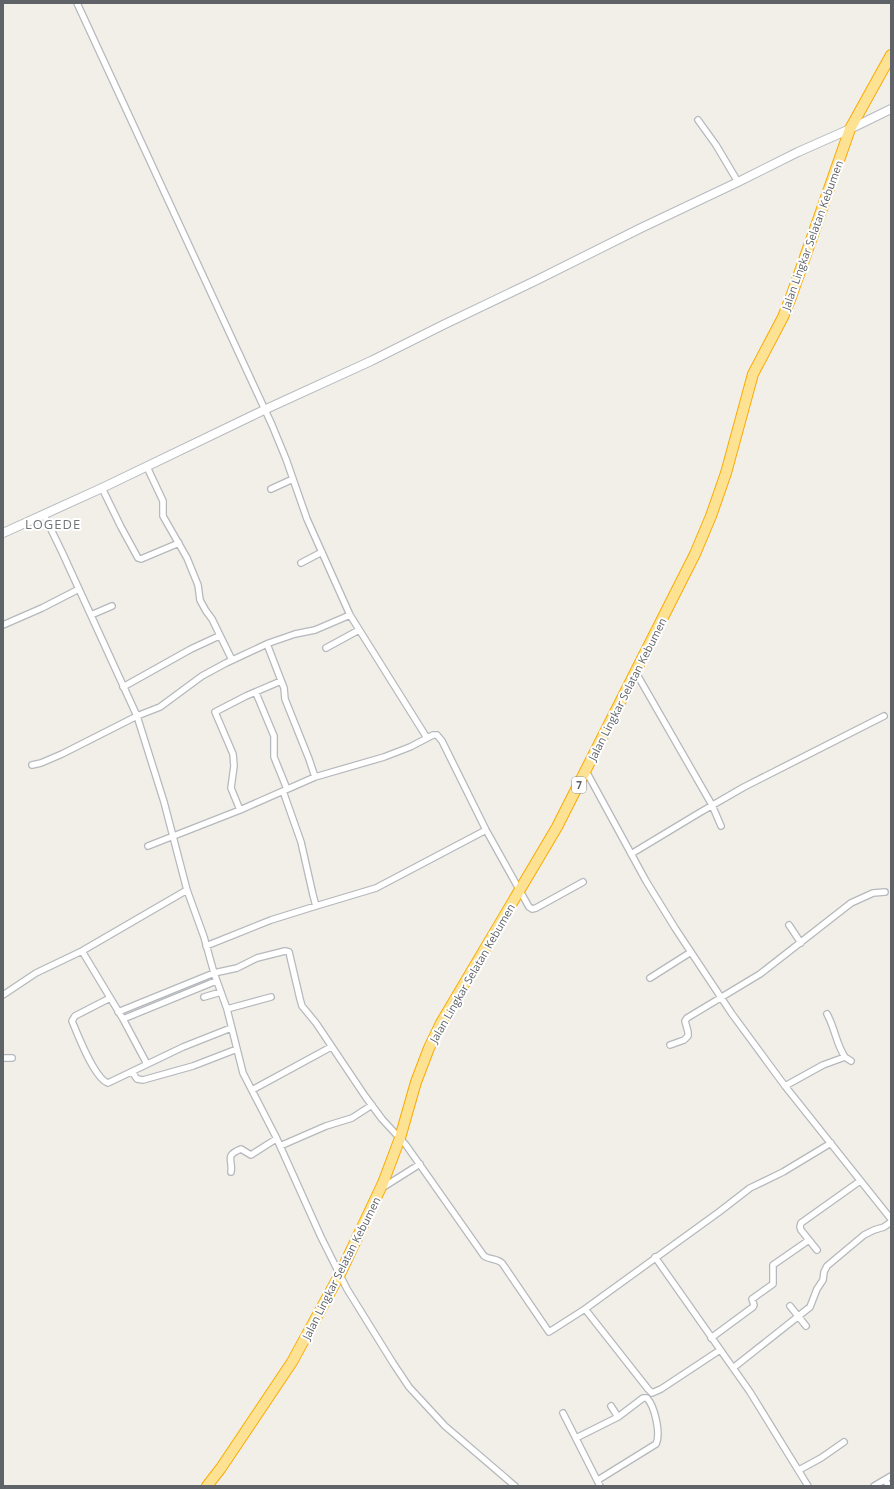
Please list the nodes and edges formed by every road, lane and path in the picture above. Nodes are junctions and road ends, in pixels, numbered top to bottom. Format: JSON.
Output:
{"nodes":[{"id":1,"x":76,"y":3,"type":"edge"},
{"id":2,"x":891,"y":55,"type":"edge"},
{"id":3,"x":891,"y":109,"type":"edge"},
{"id":4,"x":698,"y":120,"type":"dead end"},
{"id":5,"x":850,"y":129,"type":"junction"},
{"id":6,"x":738,"y":182,"type":"junction"},
{"id":7,"x":264,"y":410,"type":"junction"},
{"id":8,"x":147,"y":467,"type":"junction"},
{"id":9,"x":293,"y":479,"type":"junction"},
{"id":10,"x":102,"y":488,"type":"junction"},
{"id":11,"x":271,"y":489,"type":"dead end"},
{"id":12,"x":44,"y":515,"type":"junction"},
{"id":13,"x":3,"y":533,"type":"edge"},
{"id":14,"x":179,"y":543,"type":"junction"},
{"id":15,"x":322,"y":552,"type":"junction"},
{"id":16,"x":301,"y":563,"type":"dead end"},
{"id":17,"x":79,"y":589,"type":"junction"},
{"id":18,"x":112,"y":606,"type":"dead end"},
{"id":19,"x":91,"y":615,"type":"junction"},
{"id":20,"x":350,"y":615,"type":"junction"},
{"id":21,"x":3,"y":625,"type":"edge"},
{"id":22,"x":359,"y":630,"type":"junction"},
{"id":23,"x":219,"y":636,"type":"junction"},
{"id":24,"x":267,"y":644,"type":"junction"},
{"id":25,"x":326,"y":648,"type":"dead end"},
{"id":26,"x":232,"y":660,"type":"junction"},
{"id":27,"x":635,"y":670,"type":"junction"},
{"id":28,"x":281,"y":681,"type":"junction"},
{"id":29,"x":123,"y":686,"type":"junction"},
{"id":30,"x":256,"y":693,"type":"junction"},
{"id":31,"x":137,"y":716,"type":"junction"},
{"id":32,"x":884,"y":716,"type":"dead end"},
{"id":33,"x":427,"y":738,"type":"junction"},
{"id":34,"x":32,"y":765,"type":"dead end"},
{"id":35,"x":586,"y":771,"type":"junction"},
{"id":36,"x":315,"y":777,"type":"junction"},
{"id":37,"x":285,"y":790,"type":"junction"},
{"id":38,"x":712,"y":805,"type":"junction"},
{"id":39,"x":240,"y":810,"type":"junction"},
{"id":40,"x":720,"y":826,"type":"dead end"},
{"id":41,"x":486,"y":830,"type":"junction"},
{"id":42,"x":173,"y":836,"type":"junction"},
{"id":43,"x":148,"y":846,"type":"dead end"},
{"id":44,"x":631,"y":854,"type":"junction"},
{"id":45,"x":583,"y":882,"type":"dead end"},
{"id":46,"x":187,"y":890,"type":"junction"},
{"id":47,"x":520,"y":890,"type":"junction"},
{"id":48,"x":885,"y":892,"type":"dead end"},
{"id":49,"x":316,"y":906,"type":"junction"},
{"id":50,"x":789,"y":925,"type":"dead end"},
{"id":51,"x":801,"y":943,"type":"junction"},
{"id":52,"x":206,"y":946,"type":"junction"},
{"id":53,"x":82,"y":951,"type":"junction"},
{"id":54,"x":691,"y":952,"type":"junction"},
{"id":55,"x":214,"y":973,"type":"junction"},
{"id":56,"x":650,"y":978,"type":"dead end"},
{"id":57,"x":216,"y":980,"type":"junction"},
{"id":58,"x":221,"y":992,"type":"junction"},
{"id":59,"x":3,"y":995,"type":"edge"},
{"id":60,"x":204,"y":997,"type":"dead end"},
{"id":61,"x":271,"y":997,"type":"dead end"},
{"id":62,"x":721,"y":997,"type":"junction"},
{"id":63,"x":110,"y":998,"type":"junction"},
{"id":64,"x":227,"y":1009,"type":"junction"},
{"id":65,"x":118,"y":1012,"type":"junction"},
{"id":66,"x":827,"y":1014,"type":"dead end"},
{"id":67,"x":122,"y":1019,"type":"junction"},
{"id":68,"x":231,"y":1028,"type":"junction"},
{"id":69,"x":670,"y":1045,"type":"dead end"},
{"id":70,"x":331,"y":1047,"type":"junction"},
{"id":71,"x":237,"y":1049,"type":"junction"},
{"id":72,"x":845,"y":1057,"type":"junction"},
{"id":73,"x":3,"y":1058,"type":"edge"},
{"id":74,"x":12,"y":1058,"type":"dead end"},
{"id":75,"x":851,"y":1061,"type":"dead end"},
{"id":76,"x":147,"y":1064,"type":"junction"},
{"id":77,"x":132,"y":1072,"type":"junction"},
{"id":78,"x":784,"y":1086,"type":"junction"},
{"id":79,"x":252,"y":1090,"type":"junction"},
{"id":80,"x":372,"y":1106,"type":"junction"},
{"id":81,"x":400,"y":1138,"type":"junction"},
{"id":82,"x":276,"y":1139,"type":"junction"},
{"id":83,"x":830,"y":1143,"type":"junction"},
{"id":84,"x":280,"y":1146,"type":"junction"},
{"id":85,"x":420,"y":1164,"type":"junction"},
{"id":86,"x":231,"y":1172,"type":"dead end"},
{"id":87,"x":860,"y":1180,"type":"junction"},
{"id":88,"x":380,"y":1189,"type":"junction"},
{"id":89,"x":891,"y":1219,"type":"edge"},
{"id":90,"x":891,"y":1222,"type":"edge"},
{"id":91,"x":809,"y":1240,"type":"junction"},
{"id":92,"x":817,"y":1250,"type":"dead end"},
{"id":93,"x":655,"y":1257,"type":"junction"},
{"id":94,"x":340,"y":1274,"type":"junction"},
{"id":95,"x":790,"y":1306,"type":"dead end"},
{"id":96,"x":585,"y":1309,"type":"junction"},
{"id":97,"x":798,"y":1317,"type":"junction"},
{"id":98,"x":806,"y":1326,"type":"dead end"},
{"id":99,"x":711,"y":1338,"type":"junction"},
{"id":100,"x":720,"y":1350,"type":"junction"},
{"id":101,"x":733,"y":1368,"type":"junction"},
{"id":102,"x":648,"y":1389,"type":"junction"},
{"id":103,"x":645,"y":1397,"type":"junction"},
{"id":104,"x":611,"y":1406,"type":"dead end"},
{"id":105,"x":563,"y":1413,"type":"dead end"},
{"id":106,"x":618,"y":1417,"type":"junction"},
{"id":107,"x":576,"y":1438,"type":"junction"},
{"id":108,"x":844,"y":1442,"type":"dead end"},
{"id":109,"x":799,"y":1470,"type":"junction"},
{"id":110,"x":891,"y":1476,"type":"edge"},
{"id":111,"x":885,"y":1480,"type":"junction"},
{"id":112,"x":599,"y":1483,"type":"edge"},
{"id":113,"x":207,"y":1486,"type":"edge"},
{"id":114,"x":515,"y":1486,"type":"edge"},
{"id":115,"x":808,"y":1486,"type":"edge"},
{"id":116,"x":874,"y":1486,"type":"edge"},
{"id":117,"x":889,"y":1486,"type":"edge"}],
"edges":[{"from":1,"to":7,"type":"street"},
{"from":2,"to":5,"type":"highway","name":"Jalan Lingkar Selatan Kebumen","number":"7"},
{"from":3,"to":5,"type":"street"},
{"from":4,"to":6,"type":"street"},
{"from":5,"to":6,"type":"street"},
{"from":5,"to":27,"type":"highway","name":"Jalan Lingkar Selatan Kebumen","number":"7"},
{"from":6,"to":7,"type":"street"},
{"from":7,"to":8,"type":"street"},
{"from":7,"to":9,"type":"street"},
{"from":8,"to":10,"type":"street"},
{"from":8,"to":14,"type":"street"},
{"from":9,"to":11,"type":"street"},
{"from":9,"to":15,"type":"street"},
{"from":10,"to":12,"type":"street"},
{"from":10,"to":14,"type":"street"},
{"from":12,"to":13,"type":"street"},
{"from":12,"to":17,"type":"street"},
{"from":14,"to":23,"type":"street"},
{"from":15,"to":16,"type":"street"},
{"from":15,"to":20,"type":"street"},
{"from":17,"to":19,"type":"street"},
{"from":17,"to":21,"type":"street"},
{"from":18,"to":19,"type":"street"},
{"from":19,"to":29,"type":"street"},
{"from":20,"to":22,"type":"street"},
{"from":20,"to":24,"type":"street"},
{"from":22,"to":25,"type":"street"},
{"from":22,"to":33,"type":"street"},
{"from":23,"to":26,"type":"street"},
{"from":23,"to":29,"type":"street"},
{"from":24,"to":26,"type":"street"},
{"from":24,"to":28,"type":"street"},
{"from":26,"to":31,"type":"street"},
{"from":27,"to":35,"type":"highway","name":"Jalan Lingkar Selatan Kebumen","number":"7"},
{"from":27,"to":38,"type":"street"},
{"from":28,"to":30,"type":"street"},
{"from":28,"to":36,"type":"street"},
{"from":29,"to":31,"type":"street"},
{"from":30,"to":37,"type":"street"},
{"from":30,"to":39,"type":"street"},
{"from":31,"to":34,"type":"street"},
{"from":31,"to":42,"type":"street"},
{"from":32,"to":38,"type":"street"},
{"from":33,"to":36,"type":"street"},
{"from":33,"to":41,"type":"street"},
{"from":35,"to":44,"type":"street"},
{"from":35,"to":47,"type":"highway","name":"Jalan Lingkar Selatan Kebumen","number":"7"},
{"from":36,"to":37,"type":"street"},
{"from":37,"to":39,"type":"street"},
{"from":37,"to":49,"type":"street"},
{"from":38,"to":40,"type":"street"},
{"from":38,"to":44,"type":"street"},
{"from":39,"to":42,"type":"street"},
{"from":41,"to":47,"type":"street"},
{"from":41,"to":49,"type":"street"},
{"from":42,"to":43,"type":"street"},
{"from":42,"to":46,"type":"street"},
{"from":44,"to":54,"type":"street"},
{"from":45,"to":47,"type":"street"},
{"from":46,"to":52,"type":"street"},
{"from":46,"to":53,"type":"street"},
{"from":47,"to":81,"type":"highway","name":"Jalan Lingkar Selatan Kebumen","number":"7"},
{"from":48,"to":51,"type":"street"},
{"from":49,"to":52,"type":"street"},
{"from":50,"to":51,"type":"street"},
{"from":51,"to":62,"type":"street"},
{"from":52,"to":55,"type":"street"},
{"from":53,"to":59,"type":"street"},
{"from":53,"to":63,"type":"street"},
{"from":54,"to":56,"type":"street"},
{"from":54,"to":62,"type":"street"},
{"from":55,"to":57,"type":"street"},
{"from":55,"to":65,"type":"street"},
{"from":55,"to":70,"type":"street"},
{"from":57,"to":58,"type":"street"},
{"from":57,"to":67,"type":"street"},
{"from":58,"to":60,"type":"street"},
{"from":58,"to":64,"type":"street"},
{"from":61,"to":64,"type":"street"},
{"from":62,"to":69,"type":"street"},
{"from":62,"to":78,"type":"street"},
{"from":63,"to":65,"type":"street"},
{"from":63,"to":77,"type":"street"},
{"from":64,"to":68,"type":"street"},
{"from":65,"to":67,"type":"street"},
{"from":66,"to":72,"type":"street"},
{"from":67,"to":76,"type":"street"},
{"from":68,"to":71,"type":"street"},
{"from":68,"to":76,"type":"street"},
{"from":70,"to":79,"type":"street"},
{"from":70,"to":80,"type":"street"},
{"from":71,"to":77,"type":"street"},
{"from":71,"to":79,"type":"street"},
{"from":72,"to":75,"type":"street"},
{"from":72,"to":78,"type":"street"},
{"from":73,"to":74,"type":"street"},
{"from":76,"to":77,"type":"street"},
{"from":78,"to":83,"type":"street"},
{"from":79,"to":82,"type":"street"},
{"from":80,"to":81,"type":"street"},
{"from":80,"to":84,"type":"street"},
{"from":81,"to":85,"type":"street"},
{"from":81,"to":88,"type":"highway","name":"Jalan Lingkar Selatan Kebumen","number":"7"},
{"from":82,"to":84,"type":"street"},
{"from":82,"to":86,"type":"street"},
{"from":83,"to":87,"type":"street"},
{"from":83,"to":93,"type":"street"},
{"from":84,"to":94,"type":"street"},
{"from":85,"to":88,"type":"street"},
{"from":85,"to":96,"type":"street"},
{"from":87,"to":89,"type":"street"},
{"from":87,"to":91,"type":"street"},
{"from":88,"to":94,"type":"highway","name":"Jalan Lingkar Selatan Kebumen","number":"7"},
{"from":90,"to":97,"type":"street"},
{"from":91,"to":92,"type":"street"},
{"from":91,"to":99,"type":"street"},
{"from":93,"to":96,"type":"street"},
{"from":93,"to":99,"type":"street"},
{"from":94,"to":113,"type":"highway","name":"Jalan Lingkar Selatan Kebumen","number":"7"},
{"from":94,"to":114,"type":"street"},
{"from":95,"to":97,"type":"street"},
{"from":96,"to":102,"type":"street"},
{"from":97,"to":98,"type":"street"},
{"from":97,"to":101,"type":"street"},
{"from":99,"to":100,"type":"street"},
{"from":100,"to":101,"type":"street"},
{"from":100,"to":102,"type":"street"},
{"from":101,"to":109,"type":"street"},
{"from":102,"to":103,"type":"street"},
{"from":103,"to":106,"type":"street"},
{"from":103,"to":112,"type":"street"},
{"from":104,"to":106,"type":"street"},
{"from":105,"to":107,"type":"street"},
{"from":106,"to":107,"type":"street"},
{"from":107,"to":112,"type":"street"},
{"from":108,"to":109,"type":"street"},
{"from":109,"to":115,"type":"street"},
{"from":110,"to":111,"type":"street"},
{"from":111,"to":116,"type":"street"},
{"from":111,"to":117,"type":"street"}]}
